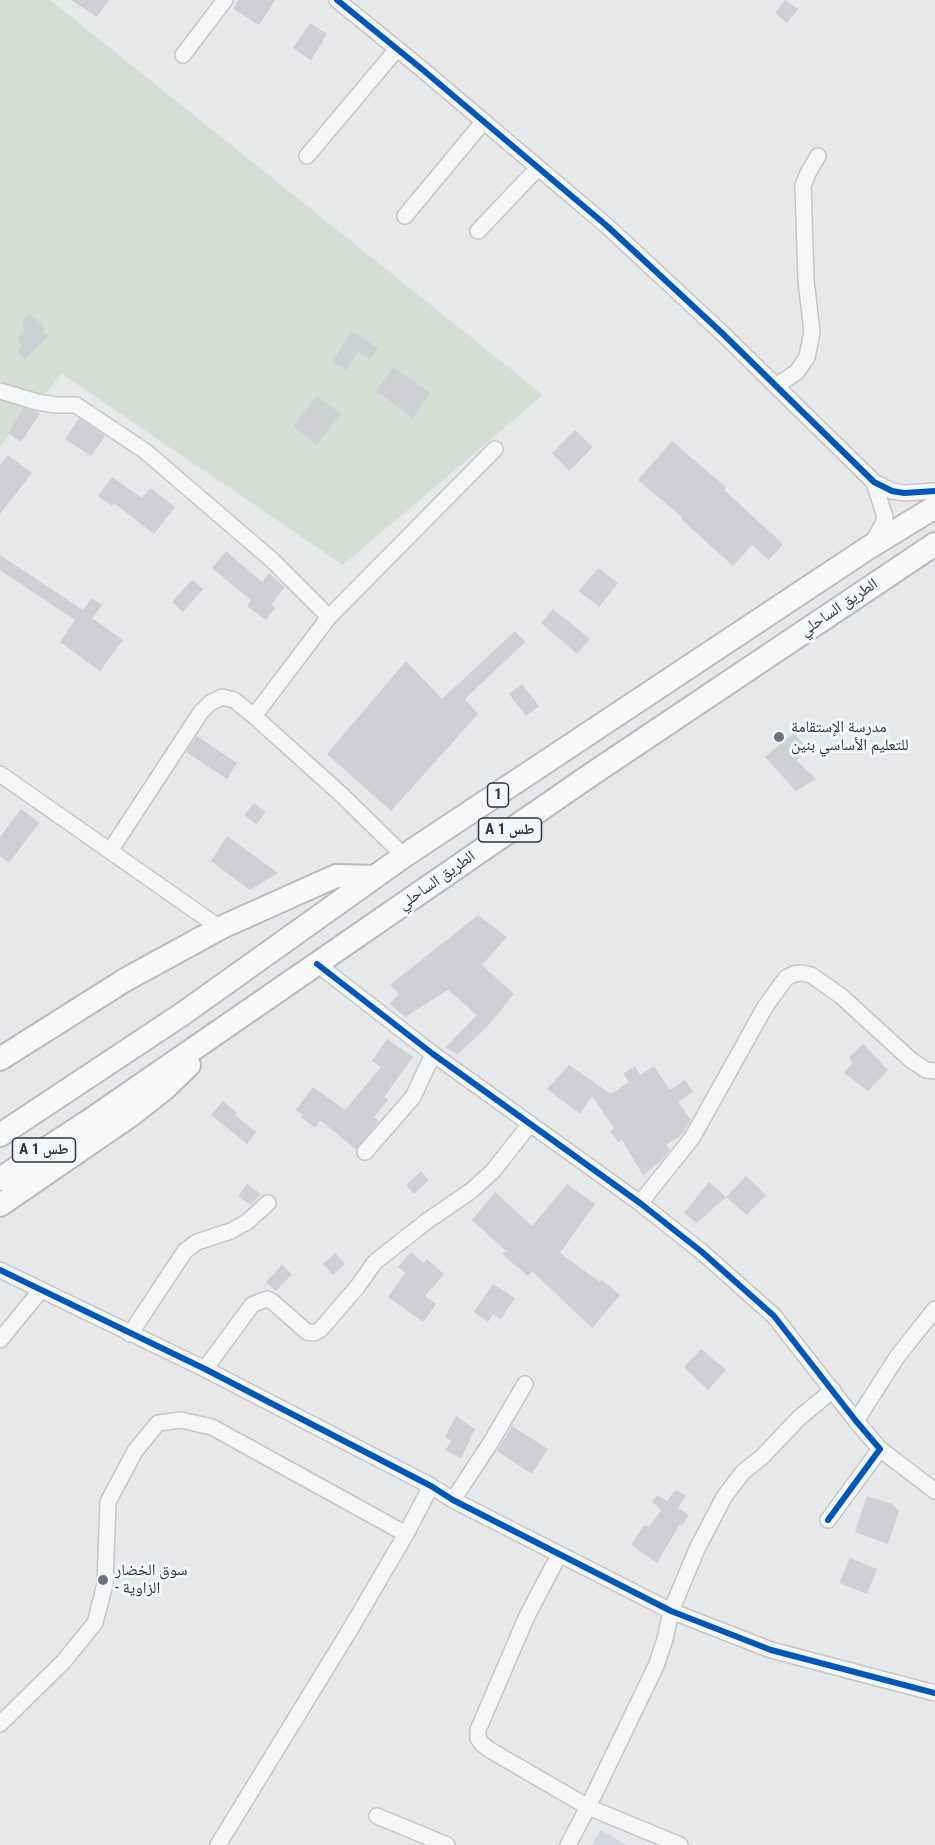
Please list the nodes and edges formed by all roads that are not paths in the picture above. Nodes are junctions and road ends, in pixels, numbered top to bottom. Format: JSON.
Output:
{"nodes":[{"id":1,"x":225,"y":0,"type":"edge"},
{"id":2,"x":337,"y":0,"type":"edge"},
{"id":3,"x":397,"y":49,"type":"junction"},
{"id":4,"x":183,"y":55,"type":"dead end"},
{"id":5,"x":484,"y":121,"type":"junction"},
{"id":6,"x":307,"y":156,"type":"dead end"},
{"id":7,"x":818,"y":156,"type":"dead end"},
{"id":8,"x":538,"y":168,"type":"junction"},
{"id":9,"x":405,"y":216,"type":"dead end"},
{"id":10,"x":478,"y":231,"type":"dead end"},
{"id":11,"x":776,"y":386,"type":"junction"},
{"id":12,"x":0,"y":391,"type":"edge"},
{"id":13,"x":495,"y":449,"type":"dead end"},
{"id":14,"x":874,"y":482,"type":"junction"},
{"id":15,"x":935,"y":491,"type":"edge"},
{"id":16,"x":935,"y":507,"type":"edge"},
{"id":17,"x":935,"y":544,"type":"edge"},
{"id":18,"x":868,"y":549,"type":"junction"},
{"id":19,"x":329,"y":617,"type":"junction"},
{"id":20,"x":254,"y":716,"type":"junction"},
{"id":21,"x":3,"y":781,"type":"edge"},
{"id":22,"x":110,"y":851,"type":"junction"},
{"id":23,"x":404,"y":856,"type":"junction"},
{"id":24,"x":374,"y":877,"type":"junction"},
{"id":25,"x":220,"y":928,"type":"junction"},
{"id":26,"x":317,"y":964,"type":"junction"},
{"id":27,"x":228,"y":1026,"type":"junction"},
{"id":28,"x":433,"y":1054,"type":"junction"},
{"id":29,"x":0,"y":1059,"type":"edge"},
{"id":30,"x":935,"y":1071,"type":"edge"},
{"id":31,"x":66,"y":1092,"type":"joint"},
{"id":32,"x":530,"y":1124,"type":"junction"},
{"id":33,"x":0,"y":1136,"type":"edge"},
{"id":34,"x":365,"y":1152,"type":"dead end"},
{"id":35,"x":0,"y":1179,"type":"edge"},
{"id":36,"x":268,"y":1203,"type":"dead end"},
{"id":37,"x":640,"y":1203,"type":"junction"},
{"id":38,"x":0,"y":1205,"type":"edge"},
{"id":39,"x":0,"y":1270,"type":"edge"},
{"id":40,"x":41,"y":1290,"type":"junction"},
{"id":41,"x":935,"y":1308,"type":"edge"},
{"id":42,"x":130,"y":1334,"type":"junction"},
{"id":43,"x":0,"y":1340,"type":"edge"},
{"id":44,"x":205,"y":1369,"type":"junction"},
{"id":45,"x":525,"y":1384,"type":"dead end"},
{"id":46,"x":833,"y":1390,"type":"junction"},
{"id":47,"x":856,"y":1421,"type":"junction"},
{"id":48,"x":880,"y":1449,"type":"junction"},
{"id":49,"x":430,"y":1486,"type":"junction"},
{"id":50,"x":935,"y":1491,"type":"edge"},
{"id":51,"x":453,"y":1500,"type":"junction"},
{"id":52,"x":828,"y":1520,"type":"dead end"},
{"id":53,"x":406,"y":1534,"type":"junction"},
{"id":54,"x":559,"y":1555,"type":"junction"},
{"id":55,"x":671,"y":1611,"type":"junction"},
{"id":56,"x":935,"y":1693,"type":"edge"},
{"id":57,"x":0,"y":1724,"type":"edge"},
{"id":58,"x":588,"y":1807,"type":"junction"},
{"id":59,"x":376,"y":1816,"type":"dead end"},
{"id":60,"x":218,"y":1845,"type":"edge"},
{"id":61,"x":447,"y":1845,"type":"edge"},
{"id":62,"x":568,"y":1845,"type":"edge"},
{"id":63,"x":680,"y":1845,"type":"edge"}],
"edges":[{"from":1,"to":4,"type":"street"},
{"from":2,"to":3,"type":"street"},
{"from":3,"to":5,"type":"street"},
{"from":3,"to":6,"type":"street"},
{"from":5,"to":8,"type":"street"},
{"from":5,"to":9,"type":"street"},
{"from":7,"to":11,"type":"street"},
{"from":8,"to":10,"type":"street"},
{"from":8,"to":11,"type":"street"},
{"from":11,"to":14,"type":"street"},
{"from":12,"to":19,"type":"street"},
{"from":13,"to":19,"type":"street"},
{"from":14,"to":15,"type":"street"},
{"from":14,"to":18,"type":"street"},
{"from":16,"to":18,"type":"highway","name":"الطريق الساحلي","number":"1"},
{"from":17,"to":26,"type":"highway","name":"الطريق الساحلي","number":"A 1 طس"},
{"from":18,"to":23,"type":"highway","name":"الطريق الساحلي","number":"1"},
{"from":19,"to":20,"type":"street"},
{"from":20,"to":22,"type":"street"},
{"from":20,"to":23,"type":"street"},
{"from":21,"to":22,"type":"street"},
{"from":22,"to":25,"type":"street"},
{"from":23,"to":24,"type":"highway","name":"الطريق الساحلي","number":"1"},
{"from":24,"to":25,"type":"highway"},
{"from":24,"to":31,"type":"highway","name":"الطريق الساحلي","number":"1"},
{"from":25,"to":29,"type":"highway"},
{"from":26,"to":27,"type":"highway","name":"الطريق الساحلي","number":"A 1 طس"},
{"from":26,"to":28,"type":"street"},
{"from":27,"to":35,"type":"highway","name":"الطريق الساحلي","number":"A 1 طس"},
{"from":27,"to":38,"type":"highway"},
{"from":28,"to":32,"type":"street"},
{"from":28,"to":34,"type":"street"},
{"from":30,"to":37,"type":"street"},
{"from":31,"to":33,"type":"highway","name":"الطريق الساحلي","number":"A 1 طس"},
{"from":32,"to":37,"type":"street"},
{"from":32,"to":44,"type":"street"},
{"from":36,"to":42,"type":"street"},
{"from":37,"to":46,"type":"street"},
{"from":39,"to":40,"type":"street"},
{"from":40,"to":42,"type":"street"},
{"from":40,"to":43,"type":"street"},
{"from":41,"to":47,"type":"street"},
{"from":42,"to":44,"type":"street"},
{"from":44,"to":49,"type":"street"},
{"from":45,"to":51,"type":"street"},
{"from":46,"to":47,"type":"street"},
{"from":46,"to":55,"type":"street"},
{"from":47,"to":48,"type":"street"},
{"from":48,"to":50,"type":"street"},
{"from":48,"to":52,"type":"street"},
{"from":49,"to":51,"type":"street"},
{"from":49,"to":53,"type":"street"},
{"from":51,"to":54,"type":"street"},
{"from":53,"to":57,"type":"street"},
{"from":53,"to":60,"type":"street"},
{"from":54,"to":55,"type":"street"},
{"from":54,"to":58,"type":"street"},
{"from":55,"to":56,"type":"street"},
{"from":55,"to":58,"type":"street"},
{"from":58,"to":62,"type":"street"},
{"from":58,"to":63,"type":"street"},
{"from":59,"to":61,"type":"street"}]}
